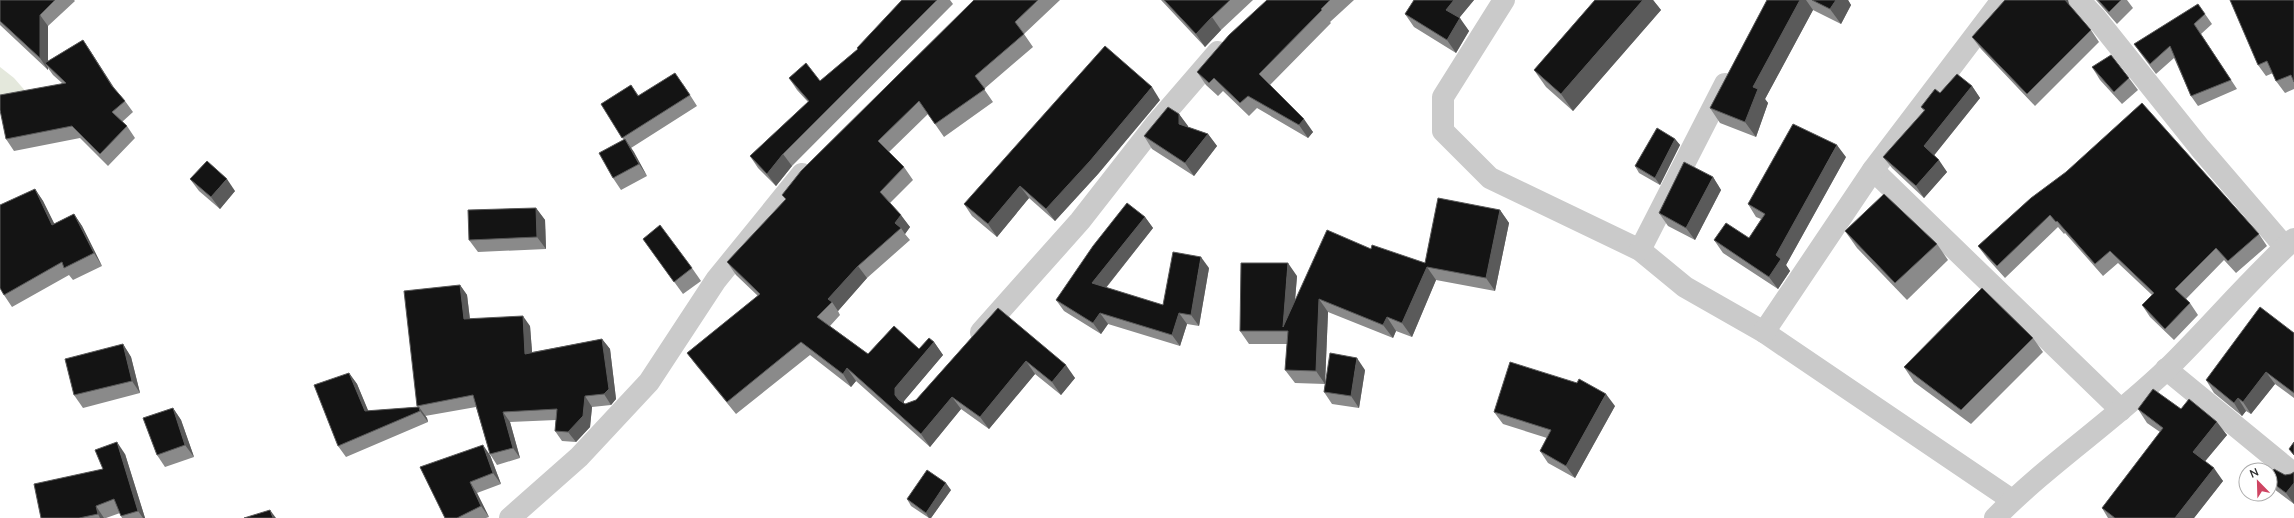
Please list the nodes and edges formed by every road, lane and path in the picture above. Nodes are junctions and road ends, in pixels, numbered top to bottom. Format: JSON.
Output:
{"nodes":[{"id":1,"x":1504,"y":0,"type":"edge"},
{"id":2,"x":2002,"y":0,"type":"edge"},
{"id":3,"x":2079,"y":0,"type":"edge"},
{"id":4,"x":1229,"y":39,"type":"edge"},
{"id":5,"x":1733,"y":69,"type":"edge"},
{"id":6,"x":818,"y":158,"type":"edge"},
{"id":7,"x":1873,"y":170,"type":"junction"},
{"id":8,"x":2290,"y":243,"type":"edge"},
{"id":9,"x":1640,"y":250,"type":"junction"},
{"id":10,"x":1764,"y":332,"type":"junction"},
{"id":11,"x":968,"y":346,"type":"edge"},
{"id":12,"x":2166,"y":369,"type":"junction"},
{"id":13,"x":2121,"y":410,"type":"junction"},
{"id":14,"x":2294,"y":474,"type":"edge"},
{"id":15,"x":2012,"y":500,"type":"junction"},
{"id":16,"x":510,"y":518,"type":"edge"},
{"id":17,"x":1995,"y":518,"type":"edge"}],
"edges":[{"from":1,"to":9,"type":"street"},
{"from":2,"to":7,"type":"street"},
{"from":3,"to":8,"type":"street"},
{"from":4,"to":11,"type":"street"},
{"from":5,"to":9,"type":"street"},
{"from":6,"to":16,"type":"street"},
{"from":7,"to":10,"type":"street"},
{"from":7,"to":13,"type":"street"},
{"from":8,"to":12,"type":"street"},
{"from":9,"to":10,"type":"street"},
{"from":10,"to":15,"type":"street"},
{"from":12,"to":13,"type":"street"},
{"from":12,"to":14,"type":"street"},
{"from":13,"to":15,"type":"street"},
{"from":15,"to":17,"type":"street"}]}
